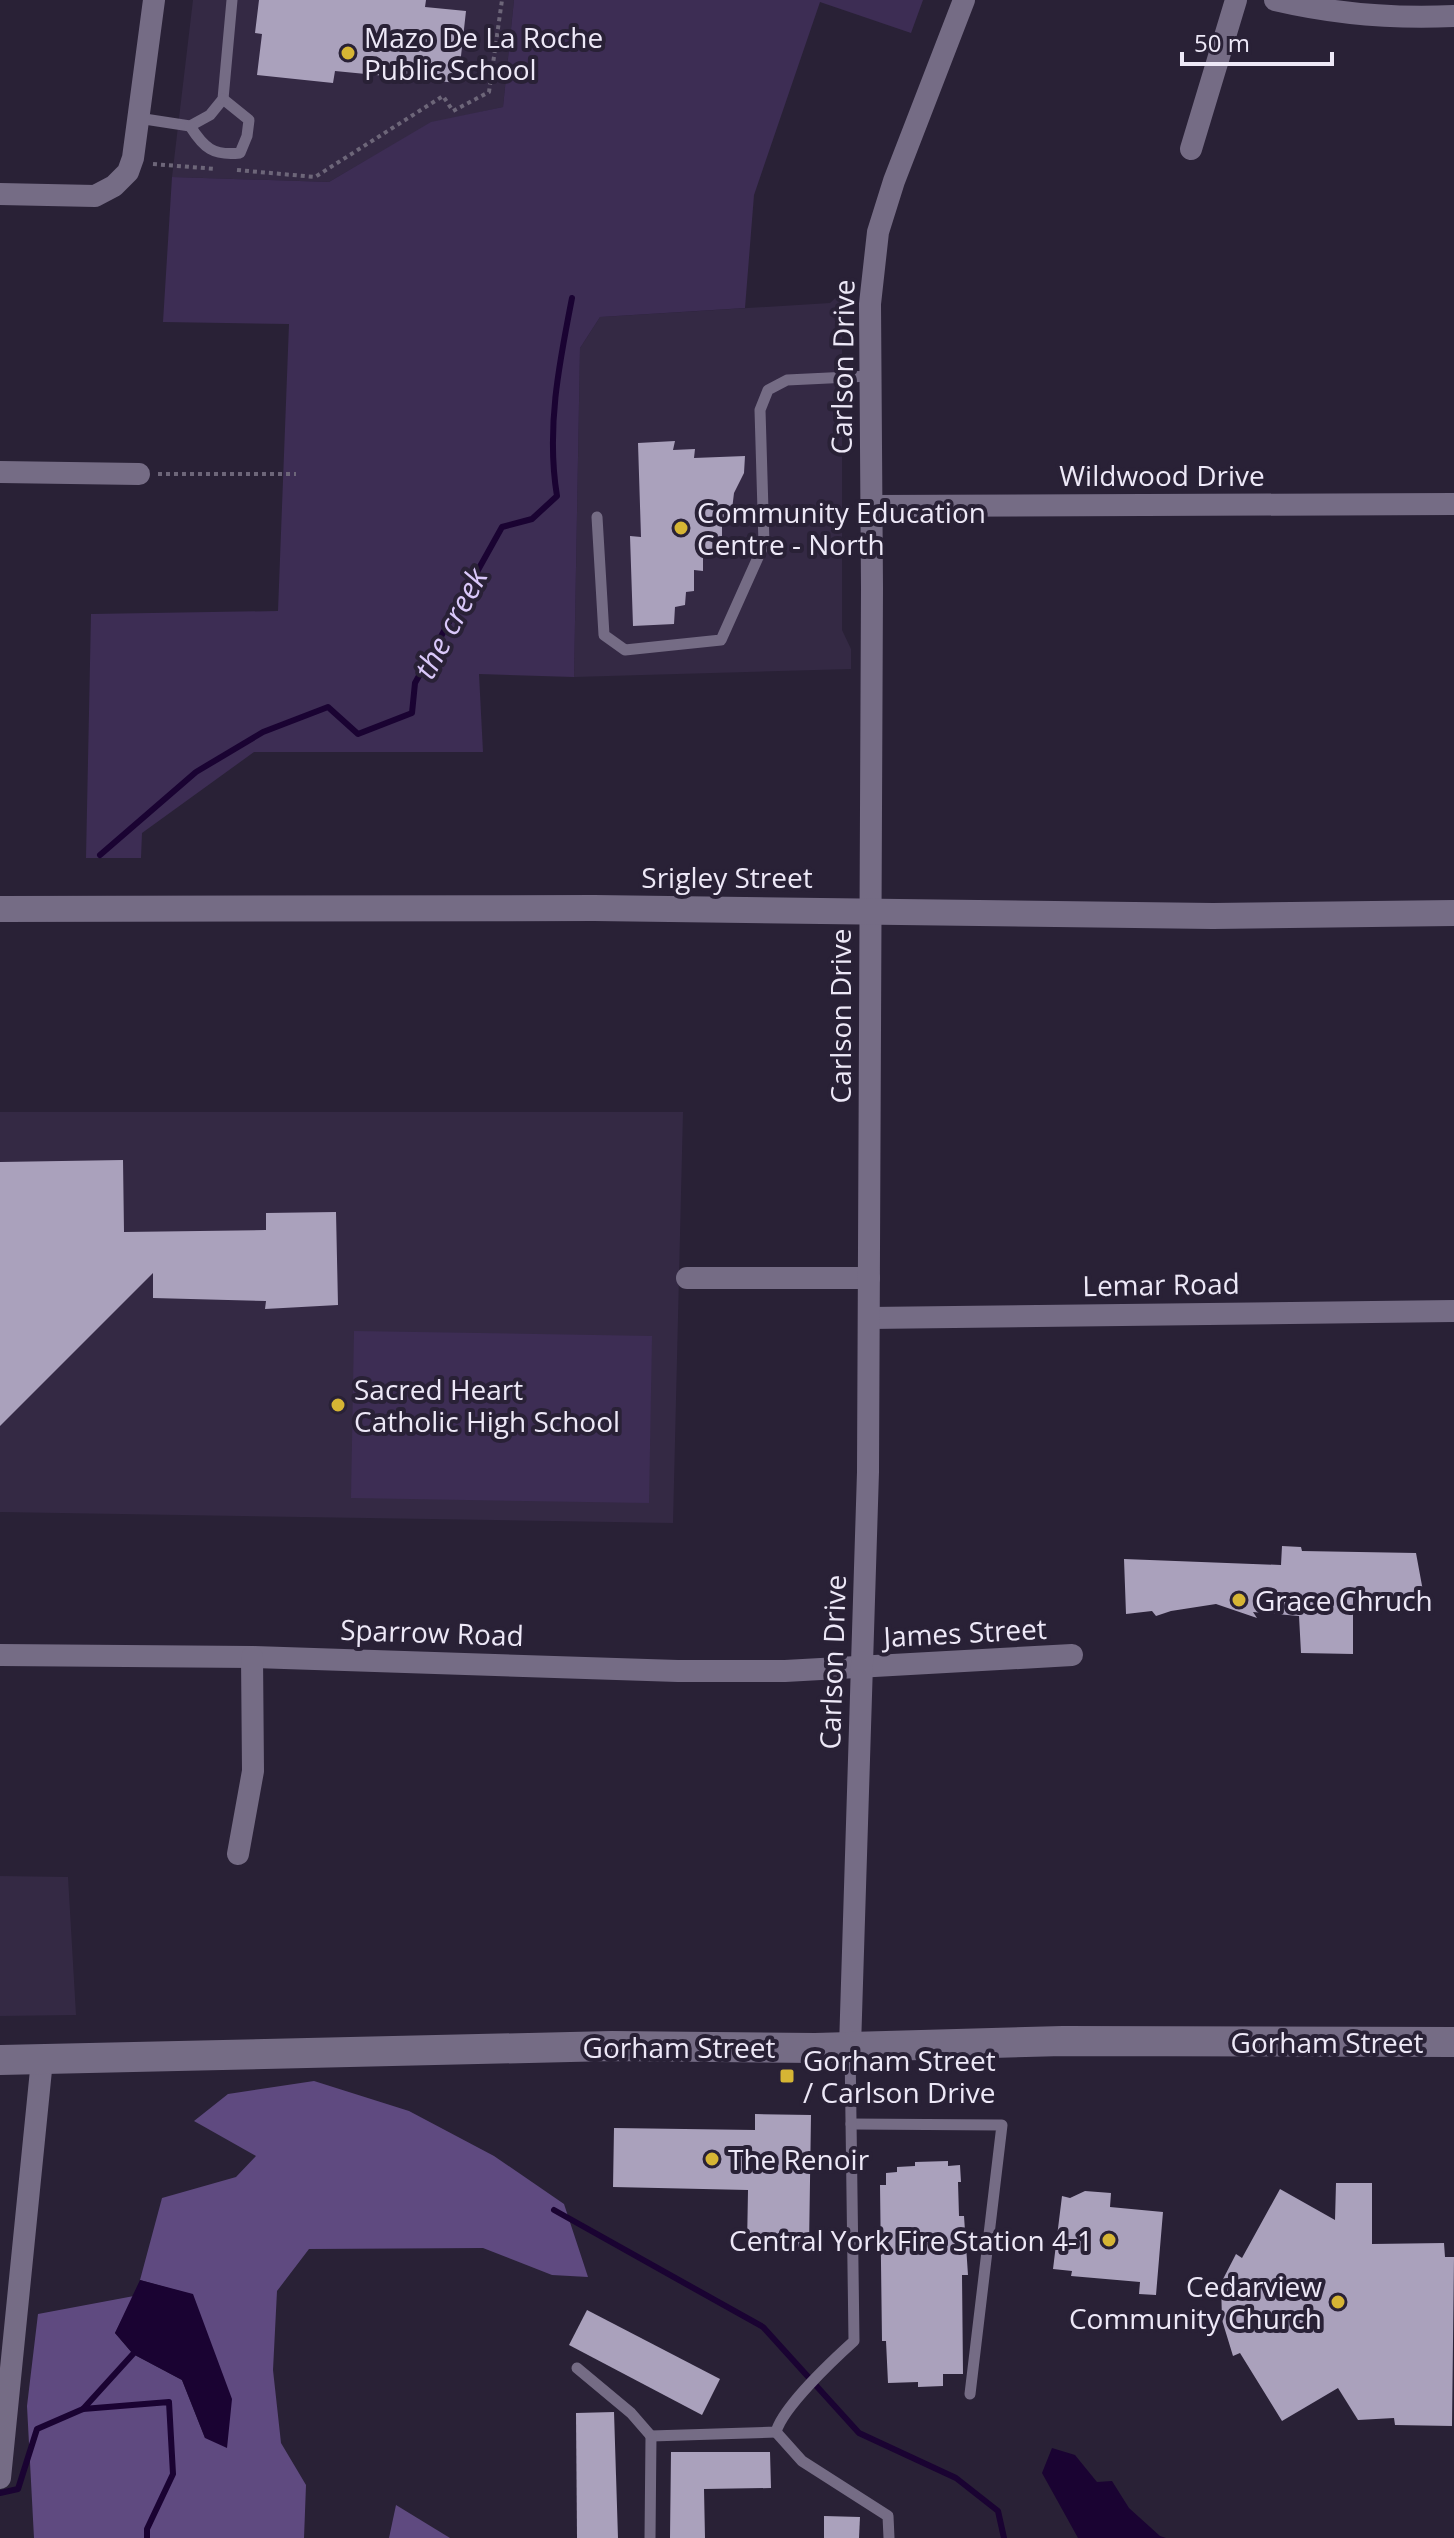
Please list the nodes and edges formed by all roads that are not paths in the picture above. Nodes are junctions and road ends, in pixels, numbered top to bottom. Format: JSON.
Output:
{"nodes":[{"id":1,"x":154,"y":0,"type":"edge"},
{"id":2,"x":232,"y":0,"type":"edge"},
{"id":3,"x":964,"y":0,"type":"edge"},
{"id":4,"x":1236,"y":0,"type":"edge"},
{"id":5,"x":1275,"y":0,"type":"edge"},
{"id":6,"x":1454,"y":16,"type":"edge"},
{"id":7,"x":223,"y":99,"type":"junction"},
{"id":8,"x":138,"y":118,"type":"junction"},
{"id":9,"x":190,"y":126,"type":"junction"},
{"id":10,"x":1191,"y":149,"type":"dead end"},
{"id":11,"x":0,"y":194,"type":"edge"},
{"id":12,"x":870,"y":376,"type":"junction"},
{"id":13,"x":0,"y":472,"type":"edge"},
{"id":14,"x":139,"y":474,"type":"road end"},
{"id":15,"x":1454,"y":504,"type":"edge"},
{"id":16,"x":870,"y":506,"type":"junction"},
{"id":17,"x":597,"y":517,"type":"dead end"},
{"id":18,"x":0,"y":909,"type":"edge"},
{"id":19,"x":870,"y":911,"type":"junction"},
{"id":20,"x":1454,"y":913,"type":"edge"},
{"id":21,"x":687,"y":1278,"type":"dead end"},
{"id":22,"x":869,"y":1278,"type":"junction"},
{"id":23,"x":1454,"y":1311,"type":"edge"},
{"id":24,"x":869,"y":1318,"type":"junction"},
{"id":25,"x":0,"y":1655,"type":"edge"},
{"id":26,"x":1072,"y":1655,"type":"dead end"},
{"id":27,"x":252,"y":1657,"type":"junction"},
{"id":28,"x":861,"y":1668,"type":"junction"},
{"id":29,"x":238,"y":1854,"type":"dead end"},
{"id":30,"x":1454,"y":2042,"type":"edge"},
{"id":31,"x":850,"y":2047,"type":"junction"},
{"id":32,"x":0,"y":2060,"type":"edge"},
{"id":33,"x":42,"y":2060,"type":"junction"},
{"id":34,"x":851,"y":2124,"type":"junction"},
{"id":35,"x":577,"y":2368,"type":"dead end"},
{"id":36,"x":970,"y":2394,"type":"dead end"},
{"id":37,"x":776,"y":2432,"type":"junction"},
{"id":38,"x":651,"y":2436,"type":"junction"},
{"id":39,"x":0,"y":2478,"type":"edge"},
{"id":40,"x":650,"y":2538,"type":"edge"},
{"id":41,"x":889,"y":2538,"type":"edge"}],
"edges":[{"from":1,"to":8,"type":"street"},
{"from":2,"to":7,"type":"lane"},
{"from":3,"to":12,"type":"street","name":"Carlson Drive"},
{"from":4,"to":10,"type":"street"},
{"from":5,"to":6,"type":"street"},
{"from":7,"to":9,"type":"lane"},
{"from":7,"to":9,"type":"lane"},
{"from":8,"to":9,"type":"lane"},
{"from":8,"to":11,"type":"street"},
{"from":12,"to":16,"type":"street","name":"Carlson Drive"},
{"from":12,"to":17,"type":"lane"},
{"from":13,"to":14,"type":"street"},
{"from":15,"to":16,"type":"street","name":"Wildwood Drive"},
{"from":16,"to":19,"type":"street","name":"Carlson Drive"},
{"from":18,"to":19,"type":"street","name":"Srigley Street"},
{"from":19,"to":20,"type":"street","name":"Srigley Street"},
{"from":19,"to":22,"type":"street","name":"Carlson Drive"},
{"from":21,"to":22,"type":"street"},
{"from":22,"to":24,"type":"street","name":"Carlson Drive"},
{"from":23,"to":24,"type":"street","name":"Lemar Road"},
{"from":24,"to":28,"type":"street","name":"Carlson Drive"},
{"from":25,"to":27,"type":"street","name":"Sparrow Road"},
{"from":26,"to":28,"type":"street","name":"James Street"},
{"from":27,"to":28,"type":"street","name":"Sparrow Road"},
{"from":27,"to":29,"type":"street"},
{"from":28,"to":31,"type":"street","name":"Carlson Drive"},
{"from":30,"to":31,"type":"main road","name":"Gorham Street"},
{"from":31,"to":33,"type":"main road","name":"Gorham Street"},
{"from":31,"to":34,"type":"lane"},
{"from":32,"to":33,"type":"main road","name":"Gorham Street"},
{"from":33,"to":39,"type":"street"},
{"from":34,"to":36,"type":"lane"},
{"from":34,"to":37,"type":"lane"},
{"from":35,"to":38,"type":"lane"},
{"from":37,"to":38,"type":"lane"},
{"from":37,"to":41,"type":"lane"},
{"from":38,"to":40,"type":"lane"}]}
